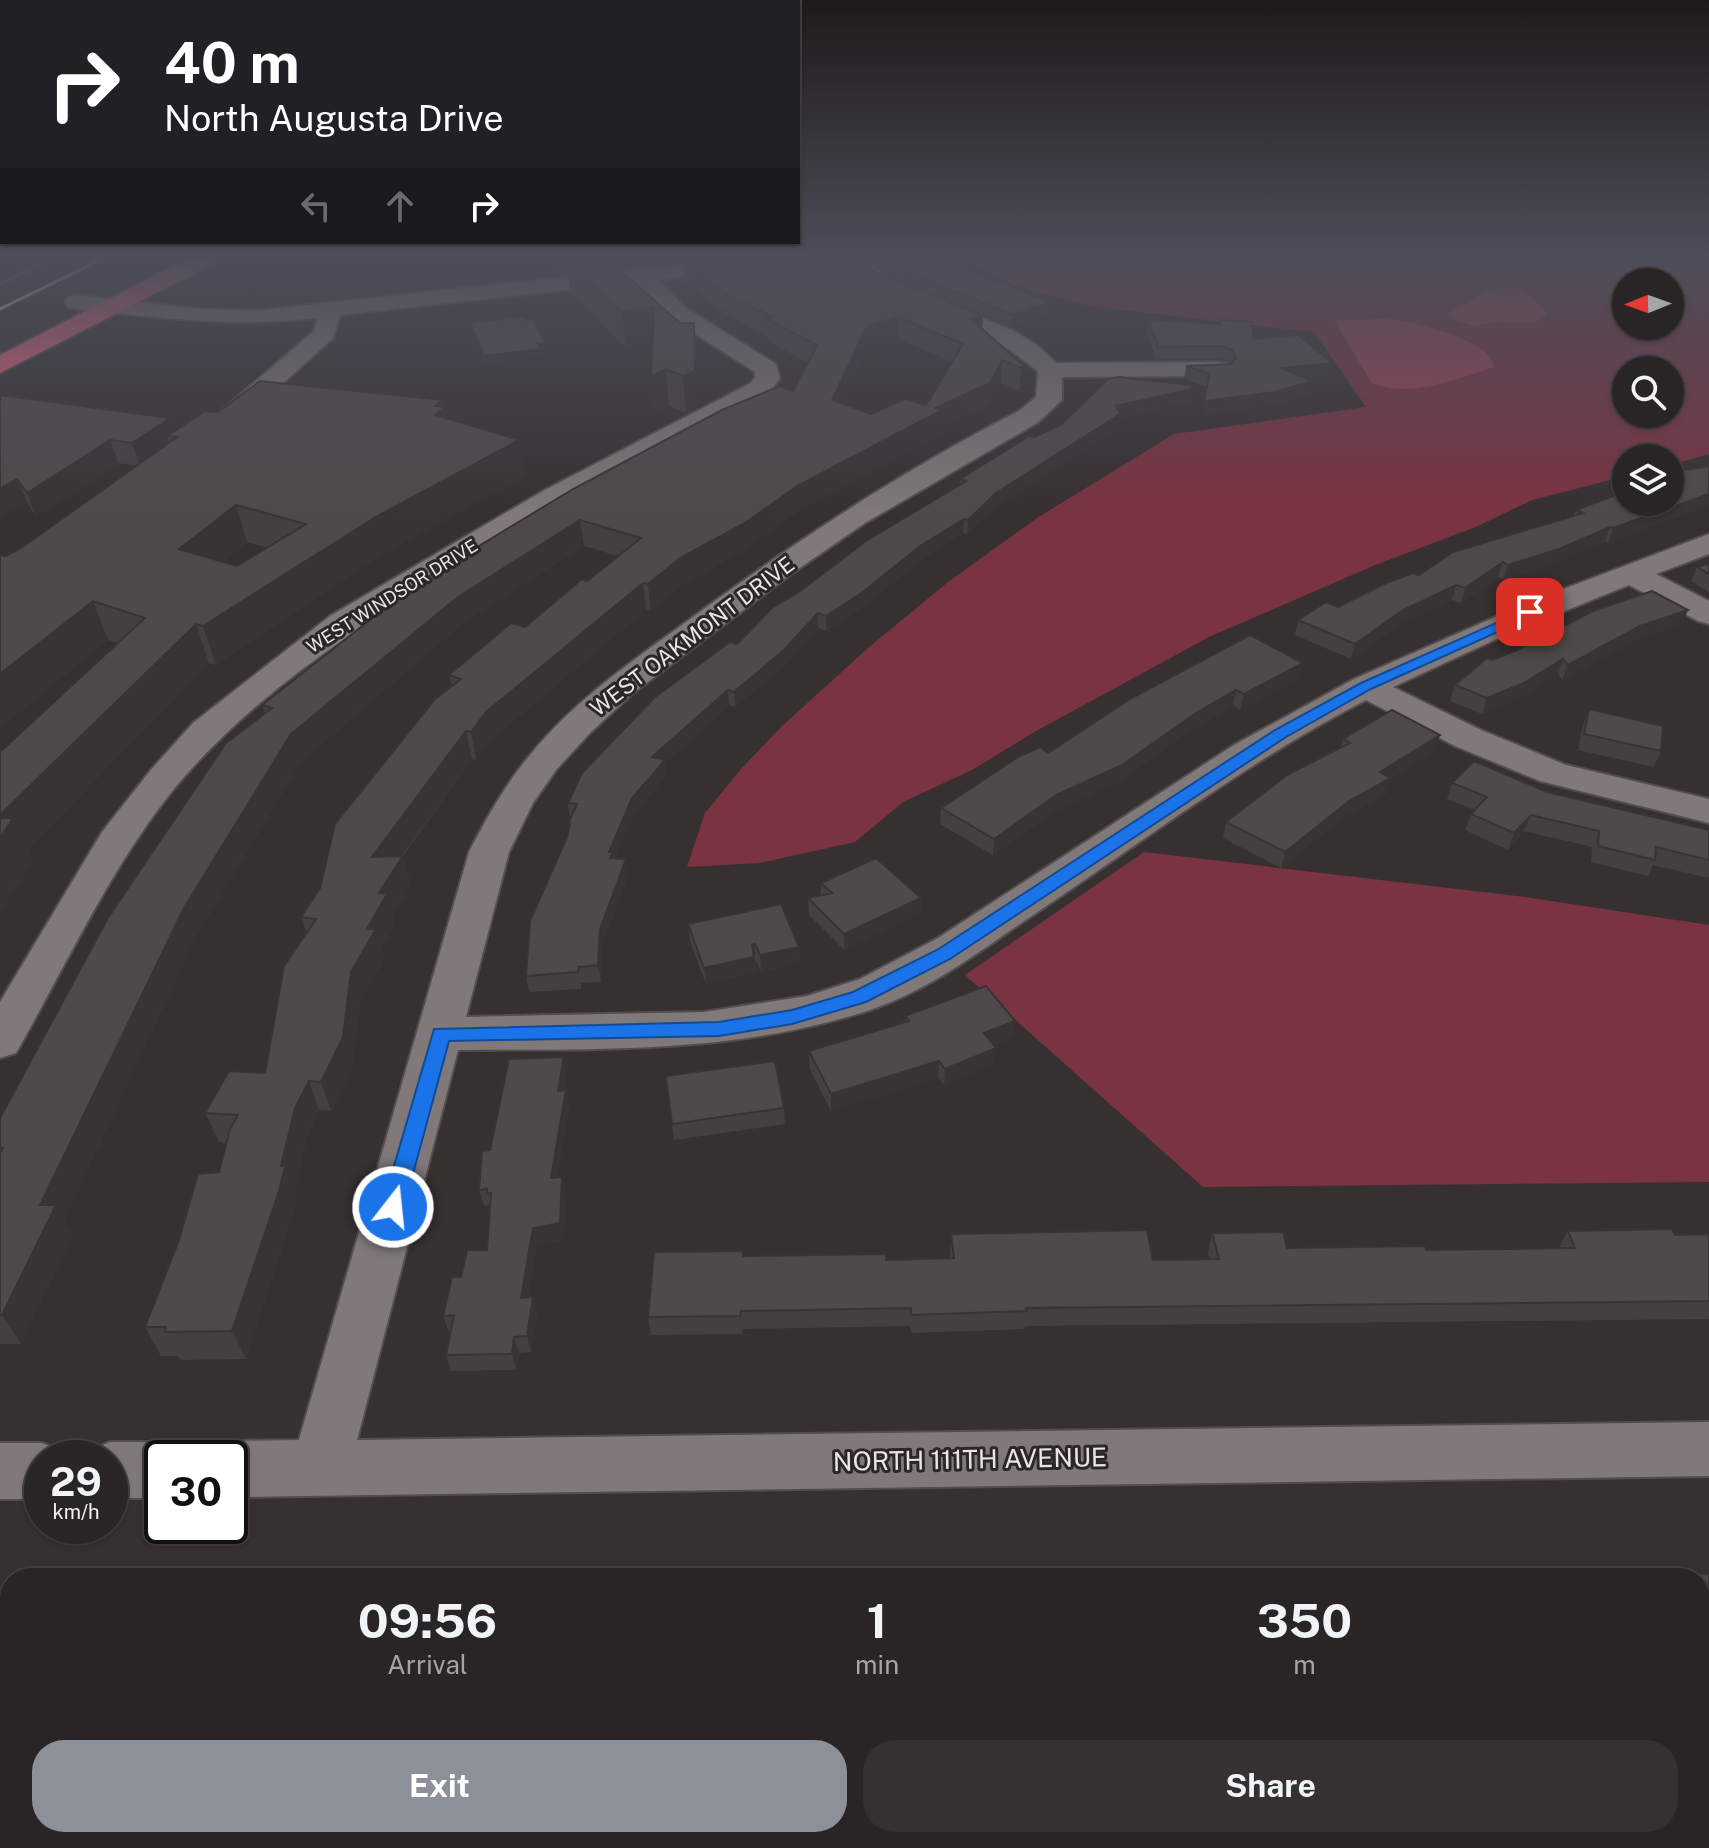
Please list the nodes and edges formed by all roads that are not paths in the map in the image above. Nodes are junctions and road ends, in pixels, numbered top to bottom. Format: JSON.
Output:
{"nodes":[{"id":1,"x":46,"y":341,"type":"edge"},
{"id":2,"x":316,"y":341,"type":"edge"},
{"id":3,"x":723,"y":341,"type":"edge"},
{"id":4,"x":1019,"y":341,"type":"edge"},
{"id":5,"x":0,"y":365,"type":"edge"},
{"id":6,"x":1219,"y":369,"type":"edge"},
{"id":7,"x":1050,"y":370,"type":"junction"},
{"id":8,"x":215,"y":428,"type":"edge"},
{"id":9,"x":1709,"y":543,"type":"edge"},
{"id":10,"x":1630,"y":573,"type":"junction"},
{"id":11,"x":1709,"y":614,"type":"edge"},
{"id":12,"x":1366,"y":686,"type":"junction"},
{"id":13,"x":1709,"y":811,"type":"edge"},
{"id":14,"x":441,"y":1034,"type":"junction"},
{"id":15,"x":0,"y":1041,"type":"edge"},
{"id":16,"x":1709,"y":1449,"type":"edge"},
{"id":17,"x":320,"y":1468,"type":"junction"},
{"id":18,"x":248,"y":1469,"type":"edge"},
{"id":19,"x":0,"y":1471,"type":"edge"},
{"id":20,"x":24,"y":1471,"type":"edge"}],
"edges":[{"from":1,"to":5,"type":"highway"},
{"from":2,"to":8,"type":"street"},
{"from":3,"to":15,"type":"street","name":"WEST WINDSOR DRIVE"},
{"from":4,"to":7,"type":"street"},
{"from":6,"to":7,"type":"street"},
{"from":7,"to":14,"type":"street","name":"WEST OAKMONT DRIVE"},
{"from":9,"to":10,"type":"street"},
{"from":10,"to":11,"type":"street"},
{"from":10,"to":12,"type":"street"},
{"from":12,"to":13,"type":"street"},
{"from":12,"to":14,"type":"street"},
{"from":14,"to":17,"type":"street","name":"WEST OAKMONT DRIVE"},
{"from":16,"to":17,"type":"street","name":"NORTH 111TH AVENUE"},
{"from":17,"to":18,"type":"street","name":"NORTH 111TH AVENUE"},
{"from":19,"to":20,"type":"street"}]}
